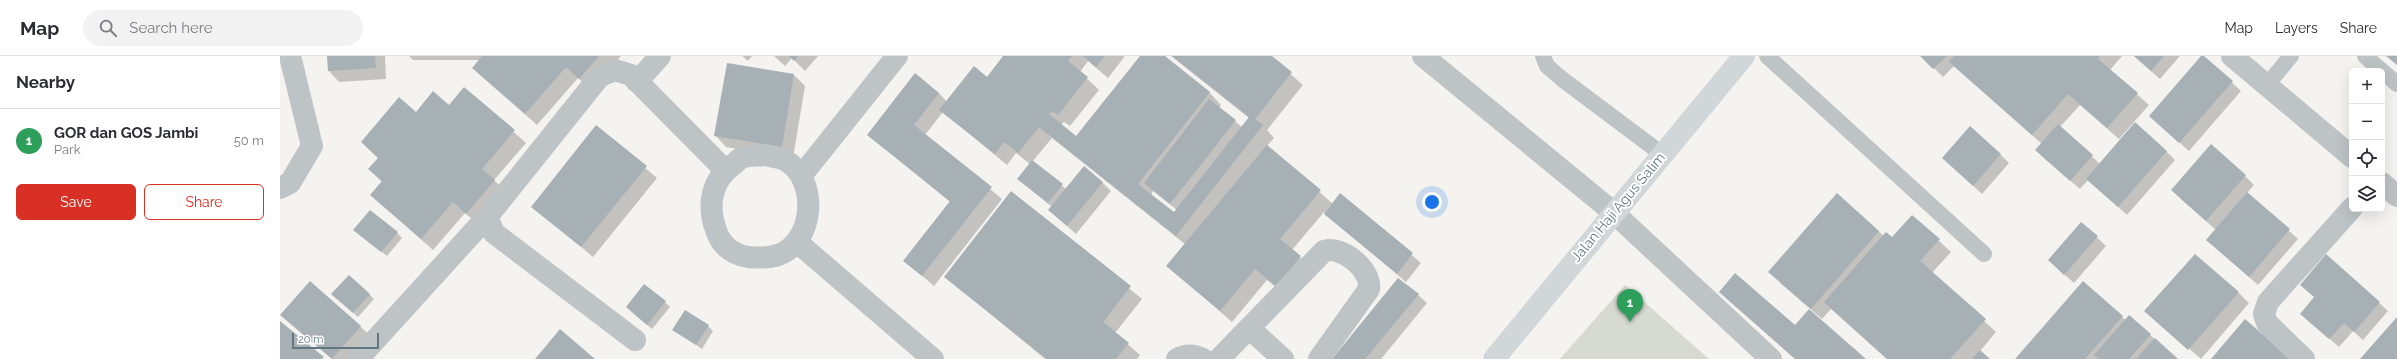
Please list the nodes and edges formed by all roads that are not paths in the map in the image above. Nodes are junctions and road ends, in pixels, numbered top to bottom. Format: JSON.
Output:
{"nodes":[{"id":1,"x":290,"y":56,"type":"edge"},
{"id":2,"x":660,"y":56,"type":"edge"},
{"id":3,"x":897,"y":56,"type":"edge"},
{"id":4,"x":1423,"y":56,"type":"edge"},
{"id":5,"x":1543,"y":56,"type":"edge"},
{"id":6,"x":1744,"y":56,"type":"edge"},
{"id":7,"x":1767,"y":56,"type":"edge"},
{"id":8,"x":2232,"y":56,"type":"edge"},
{"id":9,"x":2291,"y":56,"type":"edge"},
{"id":10,"x":2365,"y":56,"type":"edge"},
{"id":11,"x":637,"y":82,"type":"junction"},
{"id":12,"x":2397,"y":84,"type":"edge"},
{"id":13,"x":2267,"y":85,"type":"junction"},
{"id":14,"x":1662,"y":154,"type":"junction"},
{"id":15,"x":2349,"y":155,"type":"edge"},
{"id":16,"x":725,"y":170,"type":"junction"},
{"id":17,"x":802,"y":175,"type":"junction"},
{"id":18,"x":2385,"y":186,"type":"edge"},
{"id":19,"x":280,"y":188,"type":"edge"},
{"id":20,"x":2397,"y":196,"type":"edge"},
{"id":21,"x":2349,"y":211,"type":"edge"},
{"id":22,"x":1613,"y":212,"type":"junction"},
{"id":23,"x":487,"y":217,"type":"junction"},
{"id":24,"x":797,"y":242,"type":"junction"},
{"id":25,"x":1984,"y":254,"type":"dead end"},
{"id":26,"x":1249,"y":328,"type":"junction"},
{"id":27,"x":635,"y":340,"type":"dead end"},
{"id":28,"x":358,"y":359,"type":"edge"},
{"id":29,"x":933,"y":359,"type":"edge"},
{"id":30,"x":1177,"y":359,"type":"edge"},
{"id":31,"x":1204,"y":359,"type":"edge"},
{"id":32,"x":1219,"y":359,"type":"edge"},
{"id":33,"x":1282,"y":359,"type":"edge"},
{"id":34,"x":1319,"y":359,"type":"edge"},
{"id":35,"x":1494,"y":359,"type":"edge"},
{"id":36,"x":1771,"y":359,"type":"edge"},
{"id":37,"x":2304,"y":359,"type":"edge"}],
"edges":[{"from":1,"to":19,"type":"street"},
{"from":2,"to":11,"type":"street"},
{"from":3,"to":17,"type":"street"},
{"from":4,"to":22,"type":"street"},
{"from":5,"to":14,"type":"lane"},
{"from":6,"to":14,"type":"main road","name":"Jalan Haji Agus Salim"},
{"from":7,"to":25,"type":"lane"},
{"from":8,"to":13,"type":"street"},
{"from":9,"to":13,"type":"lane"},
{"from":10,"to":12,"type":"lane"},
{"from":11,"to":16,"type":"street"},
{"from":11,"to":23,"type":"street"},
{"from":13,"to":15,"type":"street"},
{"from":14,"to":22,"type":"main road","name":"Jalan Haji Agus Salim"},
{"from":16,"to":17,"type":"street"},
{"from":16,"to":24,"type":"street"},
{"from":17,"to":24,"type":"street"},
{"from":18,"to":20,"type":"street"},
{"from":21,"to":37,"type":"street"},
{"from":22,"to":35,"type":"main road","name":"Jalan Haji Agus Salim"},
{"from":22,"to":36,"type":"street"},
{"from":23,"to":27,"type":"street"},
{"from":23,"to":28,"type":"street"},
{"from":24,"to":29,"type":"street"},
{"from":26,"to":32,"type":"street"},
{"from":26,"to":33,"type":"street"},
{"from":26,"to":34,"type":"street"},
{"from":30,"to":31,"type":"street"}]}
